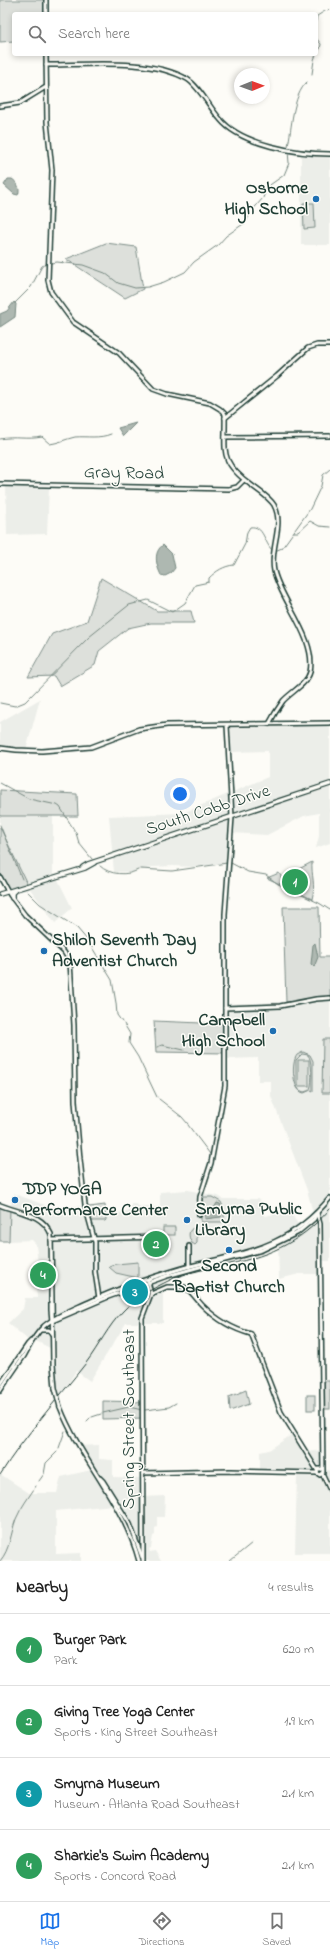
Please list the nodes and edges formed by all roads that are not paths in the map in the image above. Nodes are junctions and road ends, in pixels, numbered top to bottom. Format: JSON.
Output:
{"nodes":[{"id":1,"x":46,"y":0,"type":"edge"},
{"id":2,"x":46,"y":12,"type":"edge"},
{"id":3,"x":46,"y":56,"type":"edge"},
{"id":4,"x":46,"y":65,"type":"junction"},
{"id":5,"x":46,"y":87,"type":"junction"},
{"id":6,"x":0,"y":106,"type":"edge"},
{"id":7,"x":330,"y":154,"type":"edge"},
{"id":8,"x":330,"y":345,"type":"edge"},
{"id":9,"x":225,"y":418,"type":"junction"},
{"id":10,"x":330,"y":436,"type":"edge"},
{"id":11,"x":225,"y":437,"type":"junction"},
{"id":12,"x":244,"y":480,"type":"junction"},
{"id":13,"x":0,"y":484,"type":"edge"},
{"id":14,"x":330,"y":723,"type":"edge"},
{"id":15,"x":227,"y":724,"type":"junction"},
{"id":16,"x":269,"y":724,"type":"junction"},
{"id":17,"x":0,"y":748,"type":"edge"},
{"id":18,"x":330,"y":784,"type":"edge"},
{"id":19,"x":232,"y":817,"type":"junction"},
{"id":20,"x":0,"y":877,"type":"edge"},
{"id":21,"x":17,"y":889,"type":"junction"},
{"id":22,"x":8,"y":892,"type":"junction"},
{"id":23,"x":0,"y":894,"type":"edge"},
{"id":24,"x":12,"y":898,"type":"junction"},
{"id":25,"x":330,"y":999,"type":"edge"},
{"id":26,"x":225,"y":1007,"type":"junction"},
{"id":27,"x":330,"y":1198,"type":"edge"},
{"id":28,"x":0,"y":1205,"type":"edge"},
{"id":29,"x":317,"y":1213,"type":"junction"},
{"id":30,"x":199,"y":1215,"type":"dead end"},
{"id":31,"x":314,"y":1219,"type":"junction"},
{"id":32,"x":319,"y":1219,"type":"junction"},
{"id":33,"x":161,"y":1238,"type":"dead end"},
{"id":34,"x":52,"y":1240,"type":"junction"},
{"id":35,"x":94,"y":1240,"type":"junction"},
{"id":36,"x":189,"y":1246,"type":"dead end"},
{"id":37,"x":189,"y":1267,"type":"junction"},
{"id":38,"x":148,"y":1281,"type":"junction"},
{"id":39,"x":141,"y":1285,"type":"junction"},
{"id":40,"x":149,"y":1288,"type":"junction"},
{"id":41,"x":151,"y":1294,"type":"junction"},
{"id":42,"x":99,"y":1298,"type":"junction"},
{"id":43,"x":53,"y":1312,"type":"junction"},
{"id":44,"x":62,"y":1315,"type":"junction"},
{"id":45,"x":52,"y":1321,"type":"junction"},
{"id":46,"x":40,"y":1330,"type":"junction"},
{"id":47,"x":52,"y":1334,"type":"junction"},
{"id":48,"x":32,"y":1341,"type":"junction"},
{"id":49,"x":12,"y":1366,"type":"junction"},
{"id":50,"x":10,"y":1376,"type":"junction"},
{"id":51,"x":0,"y":1385,"type":"edge"},
{"id":52,"x":0,"y":1391,"type":"edge"},
{"id":53,"x":319,"y":1471,"type":"junction"},
{"id":54,"x":143,"y":1473,"type":"junction"},
{"id":55,"x":100,"y":1478,"type":"junction"},
{"id":56,"x":330,"y":1490,"type":"edge"},
{"id":57,"x":143,"y":1539,"type":"junction"},
{"id":58,"x":137,"y":1541,"type":"junction"},
{"id":59,"x":139,"y":1561,"type":"edge"},
{"id":60,"x":143,"y":1561,"type":"edge"}],
"edges":[{"from":1,"to":2,"type":"street"},
{"from":3,"to":4,"type":"street"},
{"from":4,"to":5,"type":"street"},
{"from":4,"to":7,"type":"street"},
{"from":5,"to":6,"type":"street"},
{"from":5,"to":9,"type":"street"},
{"from":8,"to":9,"type":"street"},
{"from":9,"to":11,"type":"street"},
{"from":10,"to":11,"type":"street"},
{"from":11,"to":12,"type":"street"},
{"from":12,"to":13,"type":"street","name":"Gray Road"},
{"from":12,"to":16,"type":"street"},
{"from":14,"to":16,"type":"street"},
{"from":15,"to":16,"type":"street"},
{"from":15,"to":17,"type":"street"},
{"from":15,"to":19,"type":"street"},
{"from":18,"to":19,"type":"main road","name":"South Cobb Drive"},
{"from":19,"to":21,"type":"main road","name":"South Cobb Drive"},
{"from":19,"to":26,"type":"street"},
{"from":20,"to":22,"type":"street"},
{"from":21,"to":22,"type":"main road","name":"South Cobb Drive"},
{"from":21,"to":24,"type":"main road"},
{"from":22,"to":23,"type":"main road","name":"South Cobb Drive"},
{"from":22,"to":24,"type":"street"},
{"from":24,"to":35,"type":"street"},
{"from":25,"to":26,"type":"street"},
{"from":26,"to":30,"type":"street"},
{"from":27,"to":29,"type":"street"},
{"from":28,"to":34,"type":"street"},
{"from":29,"to":31,"type":"street"},
{"from":29,"to":32,"type":"street"},
{"from":29,"to":37,"type":"street"},
{"from":31,"to":32,"type":"street"},
{"from":31,"to":38,"type":"street"},
{"from":32,"to":53,"type":"street"},
{"from":33,"to":35,"type":"street"},
{"from":34,"to":35,"type":"street"},
{"from":34,"to":43,"type":"street"},
{"from":34,"to":45,"type":"street"},
{"from":35,"to":42,"type":"street"},
{"from":36,"to":37,"type":"street"},
{"from":37,"to":38,"type":"street"},
{"from":38,"to":39,"type":"street"},
{"from":38,"to":40,"type":"street"},
{"from":38,"to":42,"type":"street"},
{"from":39,"to":40,"type":"street"},
{"from":39,"to":45,"type":"street"},
{"from":40,"to":41,"type":"street"},
{"from":41,"to":53,"type":"street"},
{"from":41,"to":54,"type":"street","name":"Spring Street Southeast"},
{"from":42,"to":44,"type":"street"},
{"from":43,"to":44,"type":"street"},
{"from":43,"to":45,"type":"street"},
{"from":44,"to":45,"type":"street"},
{"from":45,"to":46,"type":"street"},
{"from":45,"to":47,"type":"street"},
{"from":46,"to":47,"type":"street"},
{"from":46,"to":48,"type":"street"},
{"from":47,"to":55,"type":"street","bridge":true},
{"from":48,"to":49,"type":"street"},
{"from":48,"to":50,"type":"street"},
{"from":49,"to":50,"type":"street"},
{"from":49,"to":51,"type":"street"},
{"from":50,"to":52,"type":"street"},
{"from":53,"to":54,"type":"street"},
{"from":53,"to":56,"type":"street"},
{"from":54,"to":57,"type":"street","name":"Spring Street Southeast"},
{"from":55,"to":58,"type":"street"},
{"from":55,"to":59,"type":"street"},
{"from":57,"to":58,"type":"street"},
{"from":57,"to":60,"type":"street","name":"Spring Street Southeast"},
{"from":58,"to":60,"type":"street"}]}
